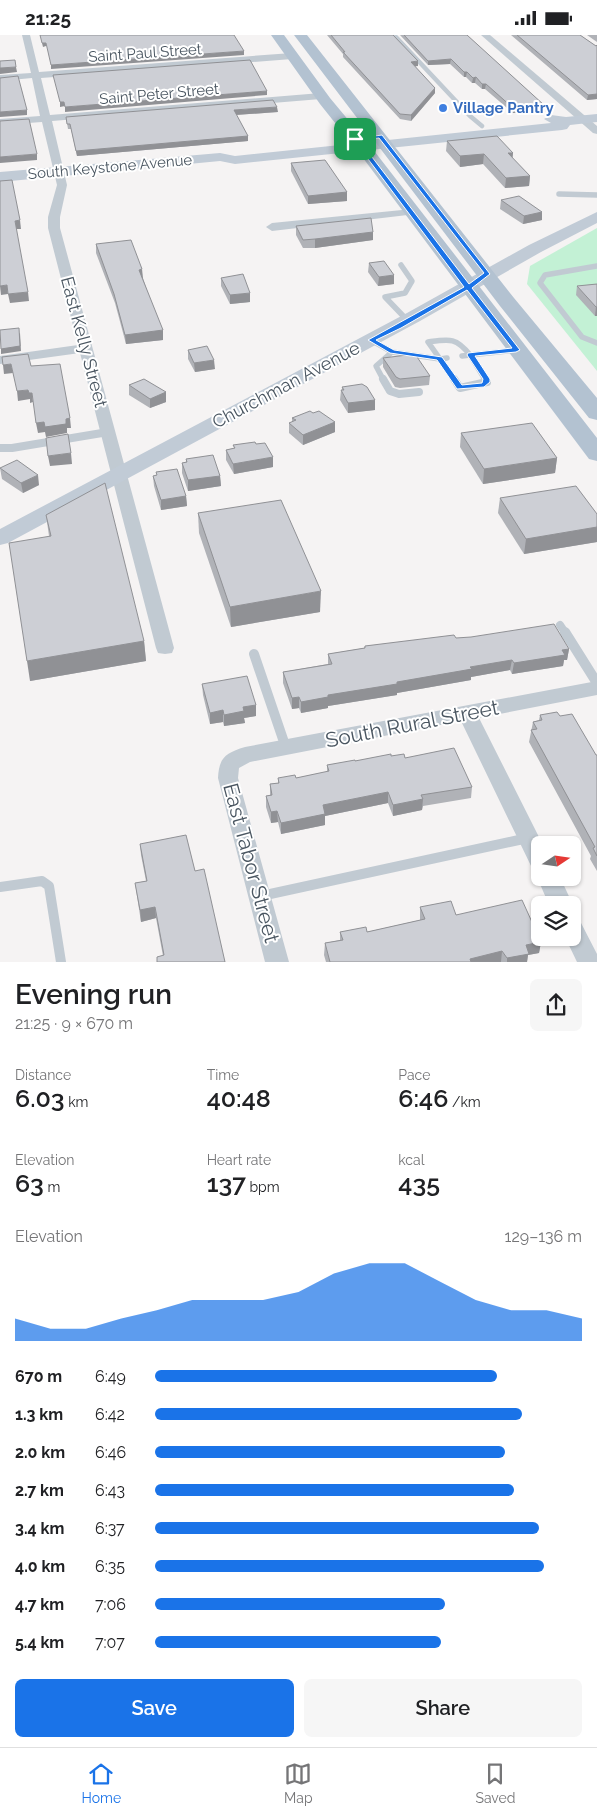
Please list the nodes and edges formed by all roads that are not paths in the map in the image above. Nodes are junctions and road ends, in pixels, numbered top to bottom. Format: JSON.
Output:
{"nodes":[{"id":1,"x":26,"y":35,"type":"edge"},
{"id":2,"x":277,"y":35,"type":"edge"},
{"id":3,"x":300,"y":35,"type":"edge"},
{"id":4,"x":394,"y":35,"type":"edge"},
{"id":5,"x":485,"y":35,"type":"edge"},
{"id":6,"x":292,"y":56,"type":"junction"},
{"id":7,"x":35,"y":75,"type":"junction"},
{"id":8,"x":0,"y":78,"type":"edge"},
{"id":9,"x":321,"y":96,"type":"junction"},
{"id":10,"x":46,"y":118,"type":"junction"},
{"id":11,"x":590,"y":118,"type":"edge"},
{"id":12,"x":566,"y":121,"type":"junction"},
{"id":13,"x":0,"y":122,"type":"edge"},
{"id":14,"x":482,"y":126,"type":"junction"},
{"id":15,"x":597,"y":131,"type":"edge"},
{"id":16,"x":383,"y":140,"type":"junction"},
{"id":17,"x":358,"y":143,"type":"junction"},
{"id":18,"x":58,"y":171,"type":"junction"},
{"id":19,"x":0,"y":177,"type":"edge"},
{"id":20,"x":559,"y":194,"type":"dead end"},
{"id":21,"x":597,"y":195,"type":"edge"},
{"id":22,"x":412,"y":213,"type":"junction"},
{"id":23,"x":597,"y":217,"type":"edge"},
{"id":24,"x":272,"y":227,"type":"dead end"},
{"id":25,"x":401,"y":265,"type":"dead end"},
{"id":26,"x":597,"y":267,"type":"edge"},
{"id":27,"x":487,"y":274,"type":"junction"},
{"id":28,"x":468,"y":287,"type":"junction"},
{"id":29,"x":408,"y":321,"type":"junction"},
{"id":30,"x":371,"y":340,"type":"junction"},
{"id":31,"x":597,"y":343,"type":"edge"},
{"id":32,"x":465,"y":347,"type":"junction"},
{"id":33,"x":85,"y":348,"type":"junction"},
{"id":34,"x":456,"y":348,"type":"dead end"},
{"id":35,"x":516,"y":350,"type":"junction"},
{"id":36,"x":392,"y":351,"type":"junction"},
{"id":37,"x":470,"y":355,"type":"junction"},
{"id":38,"x":462,"y":356,"type":"dead end"},
{"id":39,"x":443,"y":358,"type":"junction"},
{"id":40,"x":0,"y":359,"type":"edge"},
{"id":41,"x":476,"y":363,"type":"junction"},
{"id":42,"x":467,"y":364,"type":"dead end"},
{"id":43,"x":482,"y":373,"type":"junction"},
{"id":44,"x":474,"y":374,"type":"dead end"},
{"id":45,"x":419,"y":393,"type":"dead end"},
{"id":46,"x":597,"y":413,"type":"edge"},
{"id":47,"x":108,"y":433,"type":"junction"},
{"id":48,"x":0,"y":448,"type":"edge"},
{"id":49,"x":597,"y":454,"type":"edge"},
{"id":50,"x":120,"y":473,"type":"junction"},
{"id":51,"x":0,"y":538,"type":"edge"},
{"id":52,"x":560,"y":625,"type":"dead end"},
{"id":53,"x":165,"y":648,"type":"dead end"},
{"id":54,"x":254,"y":654,"type":"dead end"},
{"id":55,"x":597,"y":683,"type":"edge"},
{"id":56,"x":597,"y":689,"type":"edge"},
{"id":57,"x":467,"y":713,"type":"junction"},
{"id":58,"x":286,"y":747,"type":"junction"},
{"id":59,"x":229,"y":764,"type":"joint"},
{"id":60,"x":528,"y":838,"type":"junction"},
{"id":61,"x":531,"y":844,"type":"edge"},
{"id":62,"x":0,"y":887,"type":"edge"},
{"id":63,"x":260,"y":897,"type":"junction"},
{"id":64,"x":581,"y":946,"type":"edge"},
{"id":65,"x":61,"y":962,"type":"edge"},
{"id":66,"x":277,"y":962,"type":"edge"},
{"id":67,"x":589,"y":962,"type":"edge"}],
"edges":[{"from":1,"to":7,"type":"street","name":"East Kelly Street"},
{"from":2,"to":6,"type":"main road"},
{"from":3,"to":16,"type":"main road"},
{"from":4,"to":14,"type":"lane"},
{"from":5,"to":11,"type":"street"},
{"from":6,"to":7,"type":"street","name":"Saint Paul Street"},
{"from":6,"to":9,"type":"main road"},
{"from":7,"to":8,"type":"street","name":"Saint Paul Street"},
{"from":7,"to":10,"type":"street","name":"East Kelly Street"},
{"from":9,"to":10,"type":"street","name":"Saint Peter Street"},
{"from":9,"to":17,"type":"main road"},
{"from":10,"to":13,"type":"street","name":"Saint Peter Street"},
{"from":10,"to":18,"type":"street","name":"East Kelly Street"},
{"from":11,"to":12,"type":"main road","name":"South Keystone Avenue"},
{"from":11,"to":15,"type":"street"},
{"from":12,"to":14,"type":"main road","name":"South Keystone Avenue"},
{"from":12,"to":16,"type":"main road","name":"South Keystone Avenue"},
{"from":14,"to":16,"type":"main road","name":"South Keystone Avenue"},
{"from":16,"to":17,"type":"main road","name":"South Keystone Avenue"},
{"from":16,"to":27,"type":"main road"},
{"from":17,"to":18,"type":"main road","name":"South Keystone Avenue"},
{"from":17,"to":22,"type":"main road"},
{"from":18,"to":19,"type":"main road","name":"South Keystone Avenue"},
{"from":18,"to":33,"type":"street","name":"East Kelly Street"},
{"from":20,"to":21,"type":"lane"},
{"from":22,"to":24,"type":"street"},
{"from":22,"to":28,"type":"main road"},
{"from":23,"to":27,"type":"main road","name":"Churchman Avenue"},
{"from":25,"to":29,"type":"lane"},
{"from":26,"to":31,"type":"lane"},
{"from":27,"to":28,"type":"main road","name":"Churchman Avenue"},
{"from":27,"to":46,"type":"main road"},
{"from":28,"to":29,"type":"main road","name":"Churchman Avenue"},
{"from":28,"to":35,"type":"main road"},
{"from":29,"to":30,"type":"main road","name":"Churchman Avenue"},
{"from":30,"to":36,"type":"lane"},
{"from":30,"to":50,"type":"main road","name":"Churchman Avenue"},
{"from":32,"to":34,"type":"lane"},
{"from":32,"to":37,"type":"lane"},
{"from":32,"to":39,"type":"lane"},
{"from":33,"to":40,"type":"street"},
{"from":33,"to":47,"type":"street","name":"East Kelly Street"},
{"from":35,"to":37,"type":"lane"},
{"from":35,"to":49,"type":"main road"},
{"from":36,"to":39,"type":"lane"},
{"from":36,"to":45,"type":"lane"},
{"from":37,"to":38,"type":"lane"},
{"from":37,"to":41,"type":"lane"},
{"from":39,"to":43,"type":"lane"},
{"from":41,"to":42,"type":"lane"},
{"from":41,"to":43,"type":"lane"},
{"from":43,"to":44,"type":"lane"},
{"from":47,"to":48,"type":"lane"},
{"from":47,"to":50,"type":"street","name":"East Kelly Street"},
{"from":50,"to":51,"type":"main road","name":"Churchman Avenue"},
{"from":50,"to":53,"type":"street","name":"East Kelly Street"},
{"from":52,"to":55,"type":"lane"},
{"from":54,"to":58,"type":"lane"},
{"from":56,"to":57,"type":"street","name":"South Rural Street"},
{"from":57,"to":58,"type":"street","name":"South Rural Street"},
{"from":57,"to":60,"type":"street"},
{"from":58,"to":59,"type":"street","name":"South Rural Street"},
{"from":59,"to":63,"type":"street","name":"East Tabor Street"},
{"from":60,"to":61,"type":"street"},
{"from":60,"to":63,"type":"lane"},
{"from":62,"to":65,"type":"lane"},
{"from":63,"to":66,"type":"street","name":"East Tabor Street"},
{"from":64,"to":67,"type":"street"}]}
